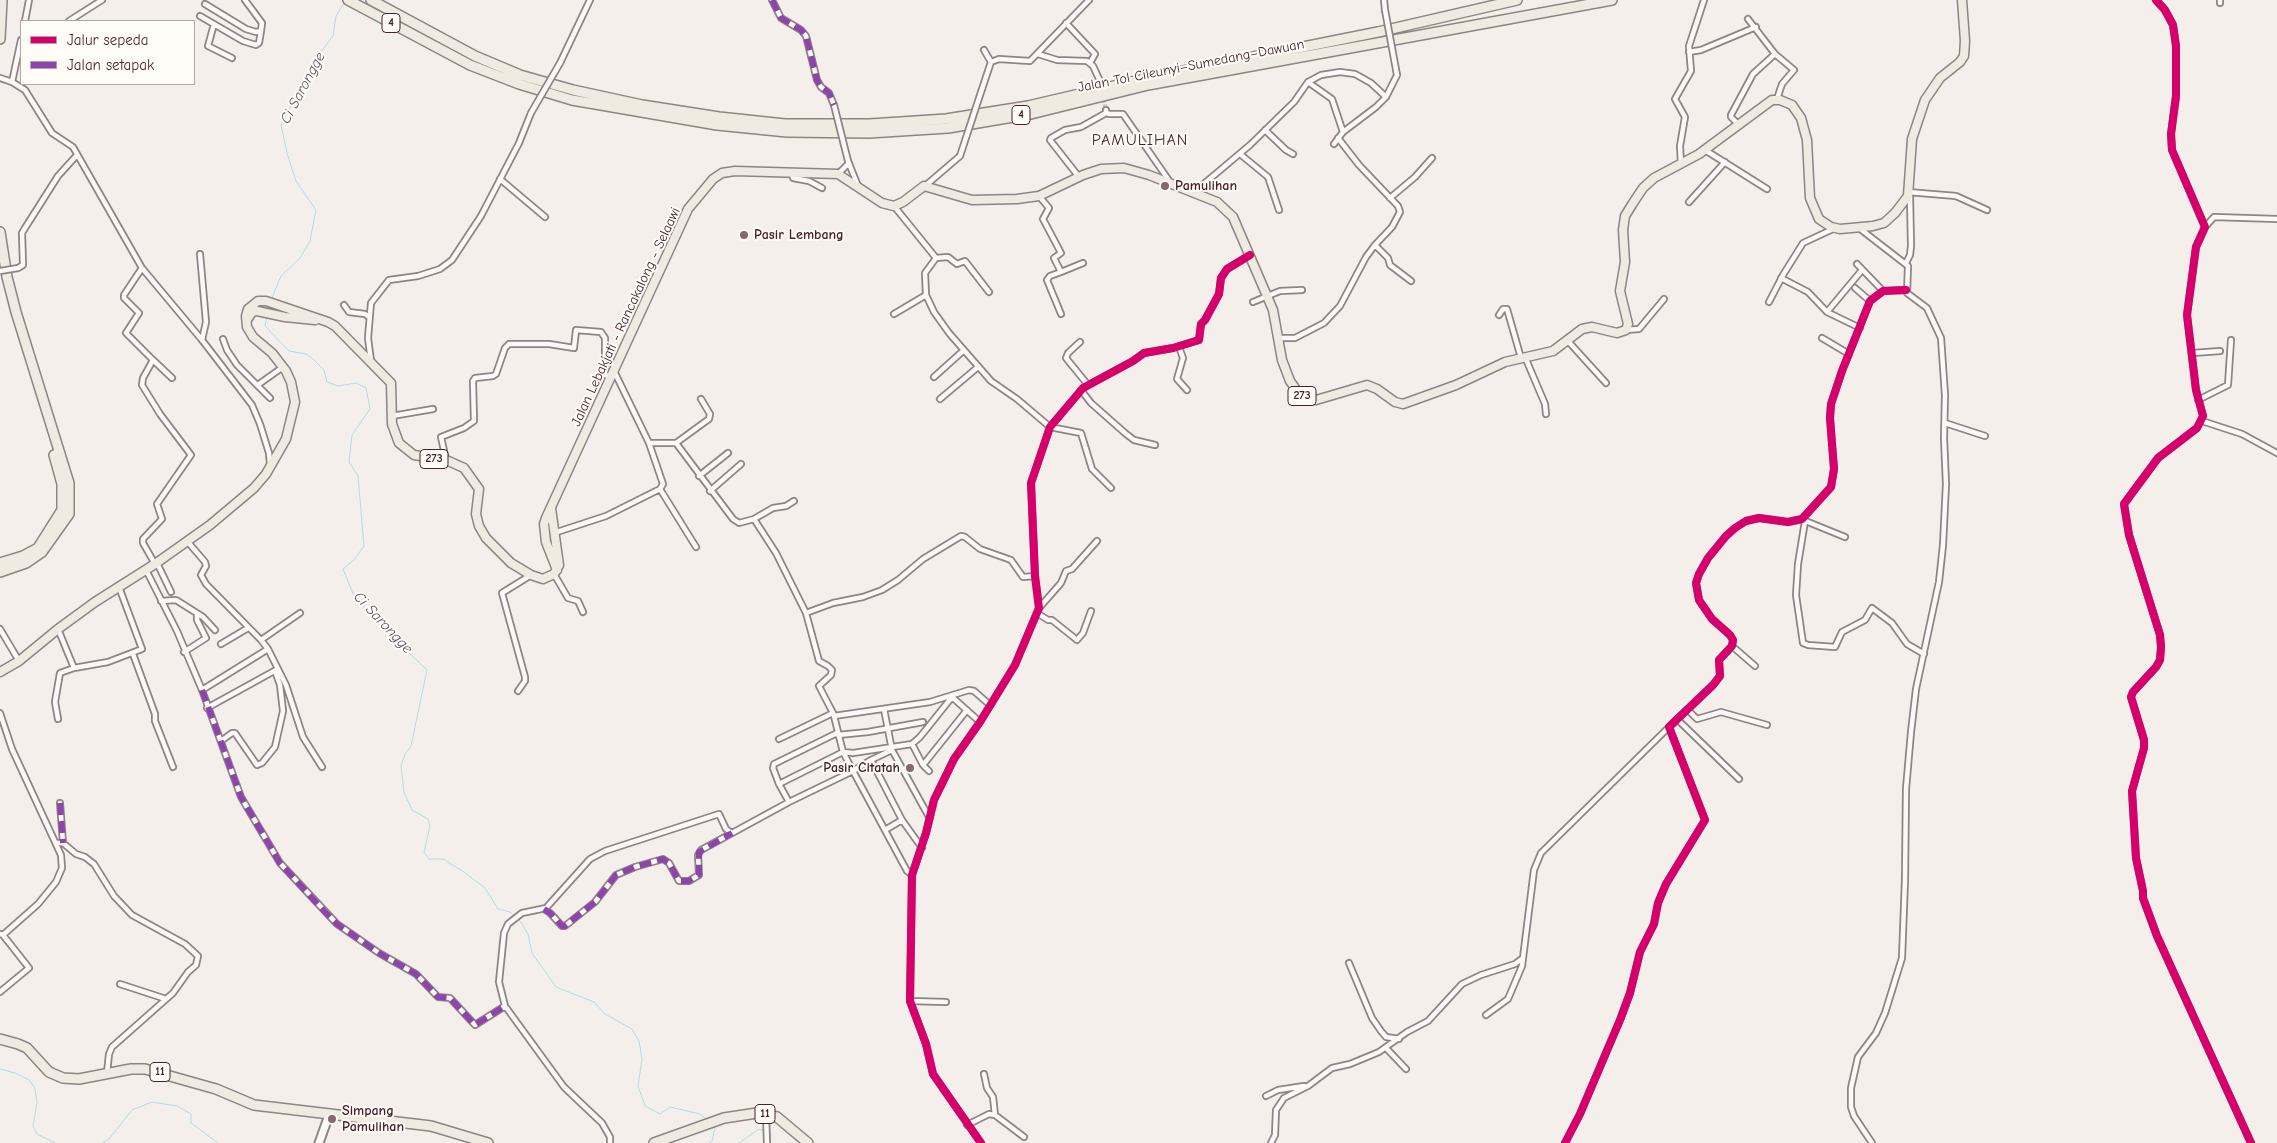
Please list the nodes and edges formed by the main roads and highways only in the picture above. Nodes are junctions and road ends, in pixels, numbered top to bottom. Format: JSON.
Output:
{"nodes":[{"id":1,"x":2,"y":0,"type":"edge"},
{"id":2,"x":348,"y":0,"type":"edge"},
{"id":3,"x":371,"y":0,"type":"edge"},
{"id":4,"x":1517,"y":0,"type":"edge"},
{"id":5,"x":1612,"y":0,"type":"edge"},
{"id":6,"x":1962,"y":0,"type":"edge"},
{"id":7,"x":0,"y":39,"type":"edge"},
{"id":8,"x":0,"y":232,"type":"edge"},
{"id":9,"x":0,"y":264,"type":"edge"},
{"id":10,"x":319,"y":319,"type":"junction"},
{"id":11,"x":246,"y":322,"type":"junction"},
{"id":12,"x":552,"y":507,"type":"junction"},
{"id":13,"x":0,"y":563,"type":"edge"},
{"id":14,"x":0,"y":572,"type":"edge"},
{"id":15,"x":555,"y":572,"type":"junction"},
{"id":16,"x":0,"y":672,"type":"edge"},
{"id":17,"x":0,"y":1039,"type":"edge"},
{"id":18,"x":329,"y":1115,"type":"junction"},
{"id":19,"x":665,"y":1141,"type":"edge"},
{"id":20,"x":319,"y":1143,"type":"edge"},
{"id":21,"x":488,"y":1143,"type":"edge"},
{"id":22,"x":654,"y":1143,"type":"edge"},
{"id":23,"x":808,"y":1143,"type":"edge"}],
"edges":[{"from":1,"to":7,"type":"highway"},
{"from":2,"to":5,"type":"highway","name":"Jalan Tol Cileunyi–Sumedang–Dawuan","number":"4"},
{"from":3,"to":4,"type":"highway","name":"Jalan Tol Cileunyi–Sumedang–Dawuan","number":"4"},
{"from":6,"to":12,"type":"main road","name":"Jalan Lebakjati - Rancakalong - Selaawi","number":"273"},
{"from":8,"to":14,"type":"highway"},
{"from":9,"to":13,"type":"highway"},
{"from":10,"to":11,"type":"main road"},
{"from":10,"to":11,"type":"main road","number":"273"},
{"from":10,"to":15,"type":"main road","number":"273"},
{"from":11,"to":16,"type":"main road"},
{"from":12,"to":15,"type":"main road","name":"Jalan Lebakjati - Rancakalong - Selaawi"},
{"from":12,"to":15,"type":"main road","name":"Jalan Lebakjati - Rancakalong - Selaawi"},
{"from":17,"to":18,"type":"highway","number":"11"},
{"from":18,"to":20,"type":"main road"},
{"from":18,"to":21,"type":"highway","number":"11"},
{"from":19,"to":22,"type":"highway","number":"11"},
{"from":19,"to":23,"type":"highway","number":"11"}]}
